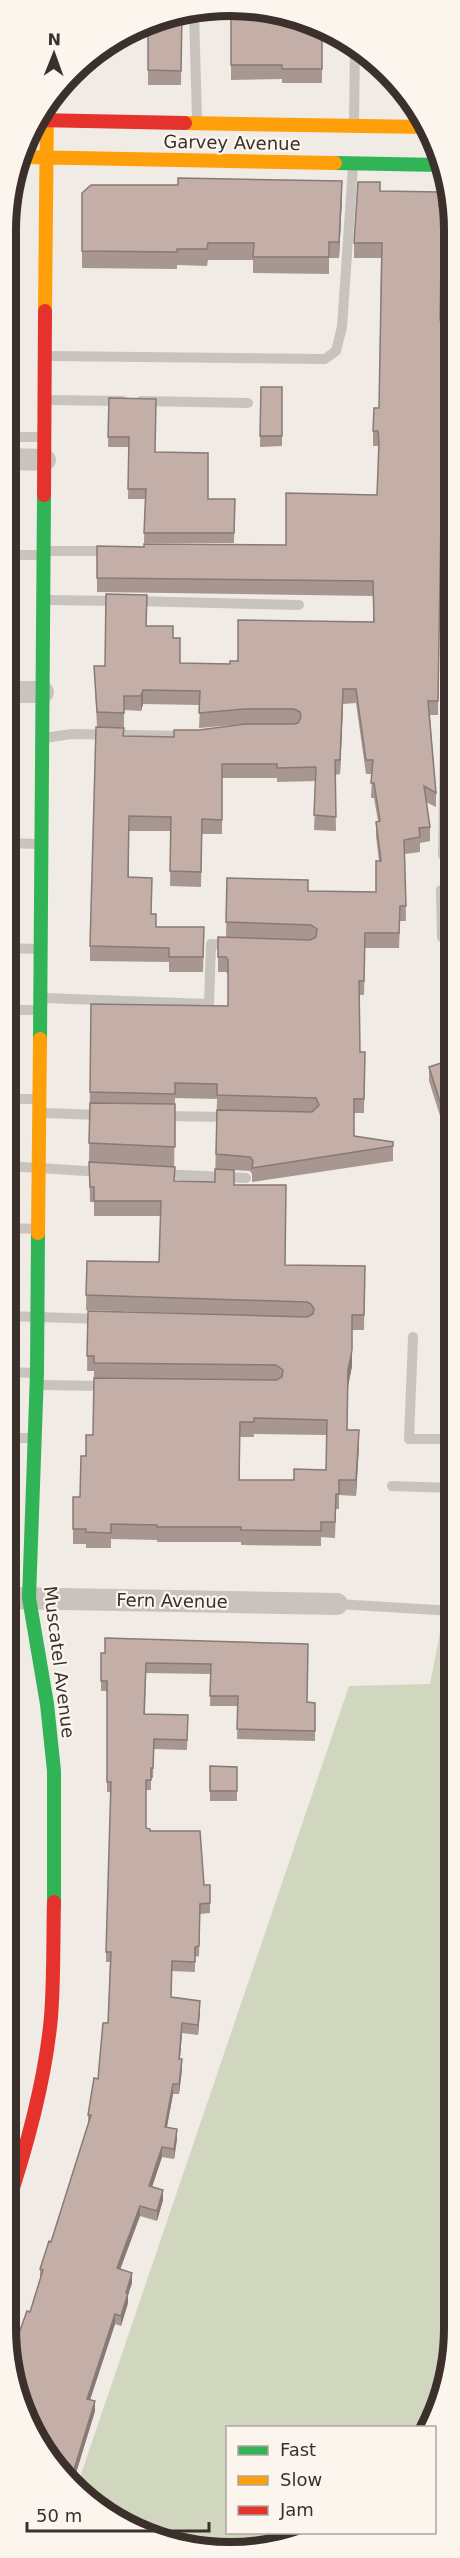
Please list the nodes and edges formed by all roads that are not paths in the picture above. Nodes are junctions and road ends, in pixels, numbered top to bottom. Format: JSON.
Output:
{"nodes":[{"id":1,"x":194,"y":20,"type":"edge"},
{"id":2,"x":355,"y":57,"type":"edge"},
{"id":3,"x":47,"y":120,"type":"edge"},
{"id":4,"x":197,"y":123,"type":"junction"},
{"id":5,"x":354,"y":125,"type":"junction"},
{"id":6,"x":417,"y":127,"type":"edge"},
{"id":7,"x":42,"y":129,"type":"edge"},
{"id":8,"x":29,"y":157,"type":"edge"},
{"id":9,"x":47,"y":158,"type":"junction"},
{"id":10,"x":353,"y":164,"type":"junction"},
{"id":11,"x":433,"y":165,"type":"edge"},
{"id":12,"x":46,"y":356,"type":"junction"},
{"id":13,"x":45,"y":400,"type":"junction"},
{"id":14,"x":248,"y":403,"type":"dead end"},
{"id":15,"x":16,"y":437,"type":"edge"},
{"id":16,"x":45,"y":437,"type":"junction"},
{"id":17,"x":16,"y":459,"type":"edge"},
{"id":18,"x":45,"y":460,"type":"junction"},
{"id":19,"x":126,"y":551,"type":"edge"},
{"id":20,"x":44,"y":553,"type":"junction"},
{"id":21,"x":16,"y":555,"type":"edge"},
{"id":22,"x":44,"y":600,"type":"junction"},
{"id":23,"x":299,"y":604,"type":"dead end"},
{"id":24,"x":16,"y":692,"type":"edge"},
{"id":25,"x":43,"y":692,"type":"junction"},
{"id":26,"x":206,"y":735,"type":"edge"},
{"id":27,"x":42,"y":738,"type":"junction"},
{"id":28,"x":444,"y":791,"type":"edge"},
{"id":29,"x":16,"y":843,"type":"edge"},
{"id":30,"x":41,"y":844,"type":"junction"},
{"id":31,"x":443,"y":855,"type":"dead end"},
{"id":32,"x":441,"y":890,"type":"dead end"},
{"id":33,"x":444,"y":937,"type":"edge"},
{"id":34,"x":244,"y":945,"type":"edge"},
{"id":35,"x":16,"y":948,"type":"edge"},
{"id":36,"x":41,"y":949,"type":"junction"},
{"id":37,"x":40,"y":1004,"type":"junction"},
{"id":38,"x":16,"y":1008,"type":"edge"},
{"id":39,"x":16,"y":1101,"type":"edge"},
{"id":40,"x":39,"y":1106,"type":"junction"},
{"id":41,"x":115,"y":1115,"type":"edge"},
{"id":42,"x":150,"y":1116,"type":"edge"},
{"id":43,"x":243,"y":1118,"type":"edge"},
{"id":44,"x":16,"y":1166,"type":"edge"},
{"id":45,"x":39,"y":1167,"type":"junction"},
{"id":46,"x":115,"y":1173,"type":"edge"},
{"id":47,"x":151,"y":1174,"type":"edge"},
{"id":48,"x":246,"y":1178,"type":"dead end"},
{"id":49,"x":16,"y":1228,"type":"edge"},
{"id":50,"x":38,"y":1229,"type":"junction"},
{"id":51,"x":16,"y":1316,"type":"edge"},
{"id":52,"x":38,"y":1317,"type":"junction"},
{"id":53,"x":108,"y":1319,"type":"edge"},
{"id":54,"x":413,"y":1337,"type":"dead end"},
{"id":55,"x":16,"y":1374,"type":"edge"},
{"id":56,"x":37,"y":1379,"type":"junction"},
{"id":57,"x":121,"y":1386,"type":"edge"},
{"id":58,"x":16,"y":1438,"type":"edge"},
{"id":59,"x":37,"y":1438,"type":"junction"},
{"id":60,"x":444,"y":1439,"type":"edge"},
{"id":61,"x":392,"y":1486,"type":"dead end"},
{"id":62,"x":444,"y":1488,"type":"edge"},
{"id":63,"x":18,"y":1598,"type":"edge"},
{"id":64,"x":337,"y":1604,"type":"joint"},
{"id":65,"x":444,"y":1610,"type":"edge"},
{"id":66,"x":16,"y":2178,"type":"edge"}],
"edges":[{"from":1,"to":4,"type":"lane"},
{"from":2,"to":5,"type":"lane"},
{"from":3,"to":4,"type":"street","name":"Garvey Avenue"},
{"from":4,"to":5,"type":"street","name":"Garvey Avenue"},
{"from":5,"to":6,"type":"street","name":"Garvey Avenue"},
{"from":7,"to":9,"type":"street","name":"Muscatel Avenue"},
{"from":8,"to":9,"type":"street","name":"Garvey Avenue"},
{"from":9,"to":10,"type":"street","name":"Garvey Avenue"},
{"from":9,"to":12,"type":"street","name":"Muscatel Avenue"},
{"from":10,"to":11,"type":"street","name":"Garvey Avenue"},
{"from":10,"to":12,"type":"lane"},
{"from":12,"to":13,"type":"street","name":"Muscatel Avenue"},
{"from":13,"to":14,"type":"lane"},
{"from":13,"to":16,"type":"street","name":"Muscatel Avenue"},
{"from":15,"to":16,"type":"lane"},
{"from":16,"to":18,"type":"street","name":"Muscatel Avenue"},
{"from":17,"to":18,"type":"street"},
{"from":18,"to":20,"type":"street","name":"Muscatel Avenue"},
{"from":19,"to":20,"type":"lane"},
{"from":20,"to":21,"type":"lane"},
{"from":20,"to":22,"type":"street","name":"Muscatel Avenue"},
{"from":22,"to":23,"type":"lane"},
{"from":22,"to":25,"type":"street","name":"Muscatel Avenue"},
{"from":24,"to":25,"type":"street"},
{"from":25,"to":27,"type":"street","name":"Muscatel Avenue"},
{"from":26,"to":27,"type":"lane"},
{"from":27,"to":30,"type":"street","name":"Muscatel Avenue"},
{"from":28,"to":31,"type":"lane"},
{"from":29,"to":30,"type":"lane"},
{"from":30,"to":36,"type":"street","name":"Muscatel Avenue"},
{"from":32,"to":33,"type":"lane"},
{"from":34,"to":37,"type":"lane"},
{"from":35,"to":36,"type":"lane"},
{"from":36,"to":37,"type":"street","name":"Muscatel Avenue"},
{"from":37,"to":38,"type":"lane"},
{"from":37,"to":40,"type":"street","name":"Muscatel Avenue"},
{"from":39,"to":40,"type":"lane"},
{"from":40,"to":41,"type":"lane"},
{"from":40,"to":45,"type":"street","name":"Muscatel Avenue"},
{"from":42,"to":43,"type":"lane"},
{"from":44,"to":45,"type":"lane"},
{"from":45,"to":46,"type":"lane"},
{"from":45,"to":50,"type":"street","name":"Muscatel Avenue"},
{"from":47,"to":48,"type":"lane"},
{"from":49,"to":50,"type":"lane"},
{"from":50,"to":52,"type":"street","name":"Muscatel Avenue"},
{"from":51,"to":52,"type":"lane"},
{"from":52,"to":53,"type":"lane"},
{"from":52,"to":56,"type":"street","name":"Muscatel Avenue"},
{"from":54,"to":60,"type":"lane"},
{"from":55,"to":56,"type":"lane"},
{"from":56,"to":57,"type":"lane"},
{"from":56,"to":59,"type":"street","name":"Muscatel Avenue"},
{"from":58,"to":59,"type":"lane"},
{"from":59,"to":63,"type":"street","name":"Muscatel Avenue"},
{"from":61,"to":62,"type":"lane"},
{"from":63,"to":64,"type":"street","name":"Fern Avenue"},
{"from":63,"to":66,"type":"street","name":"Muscatel Avenue"},
{"from":64,"to":65,"type":"lane"}]}
